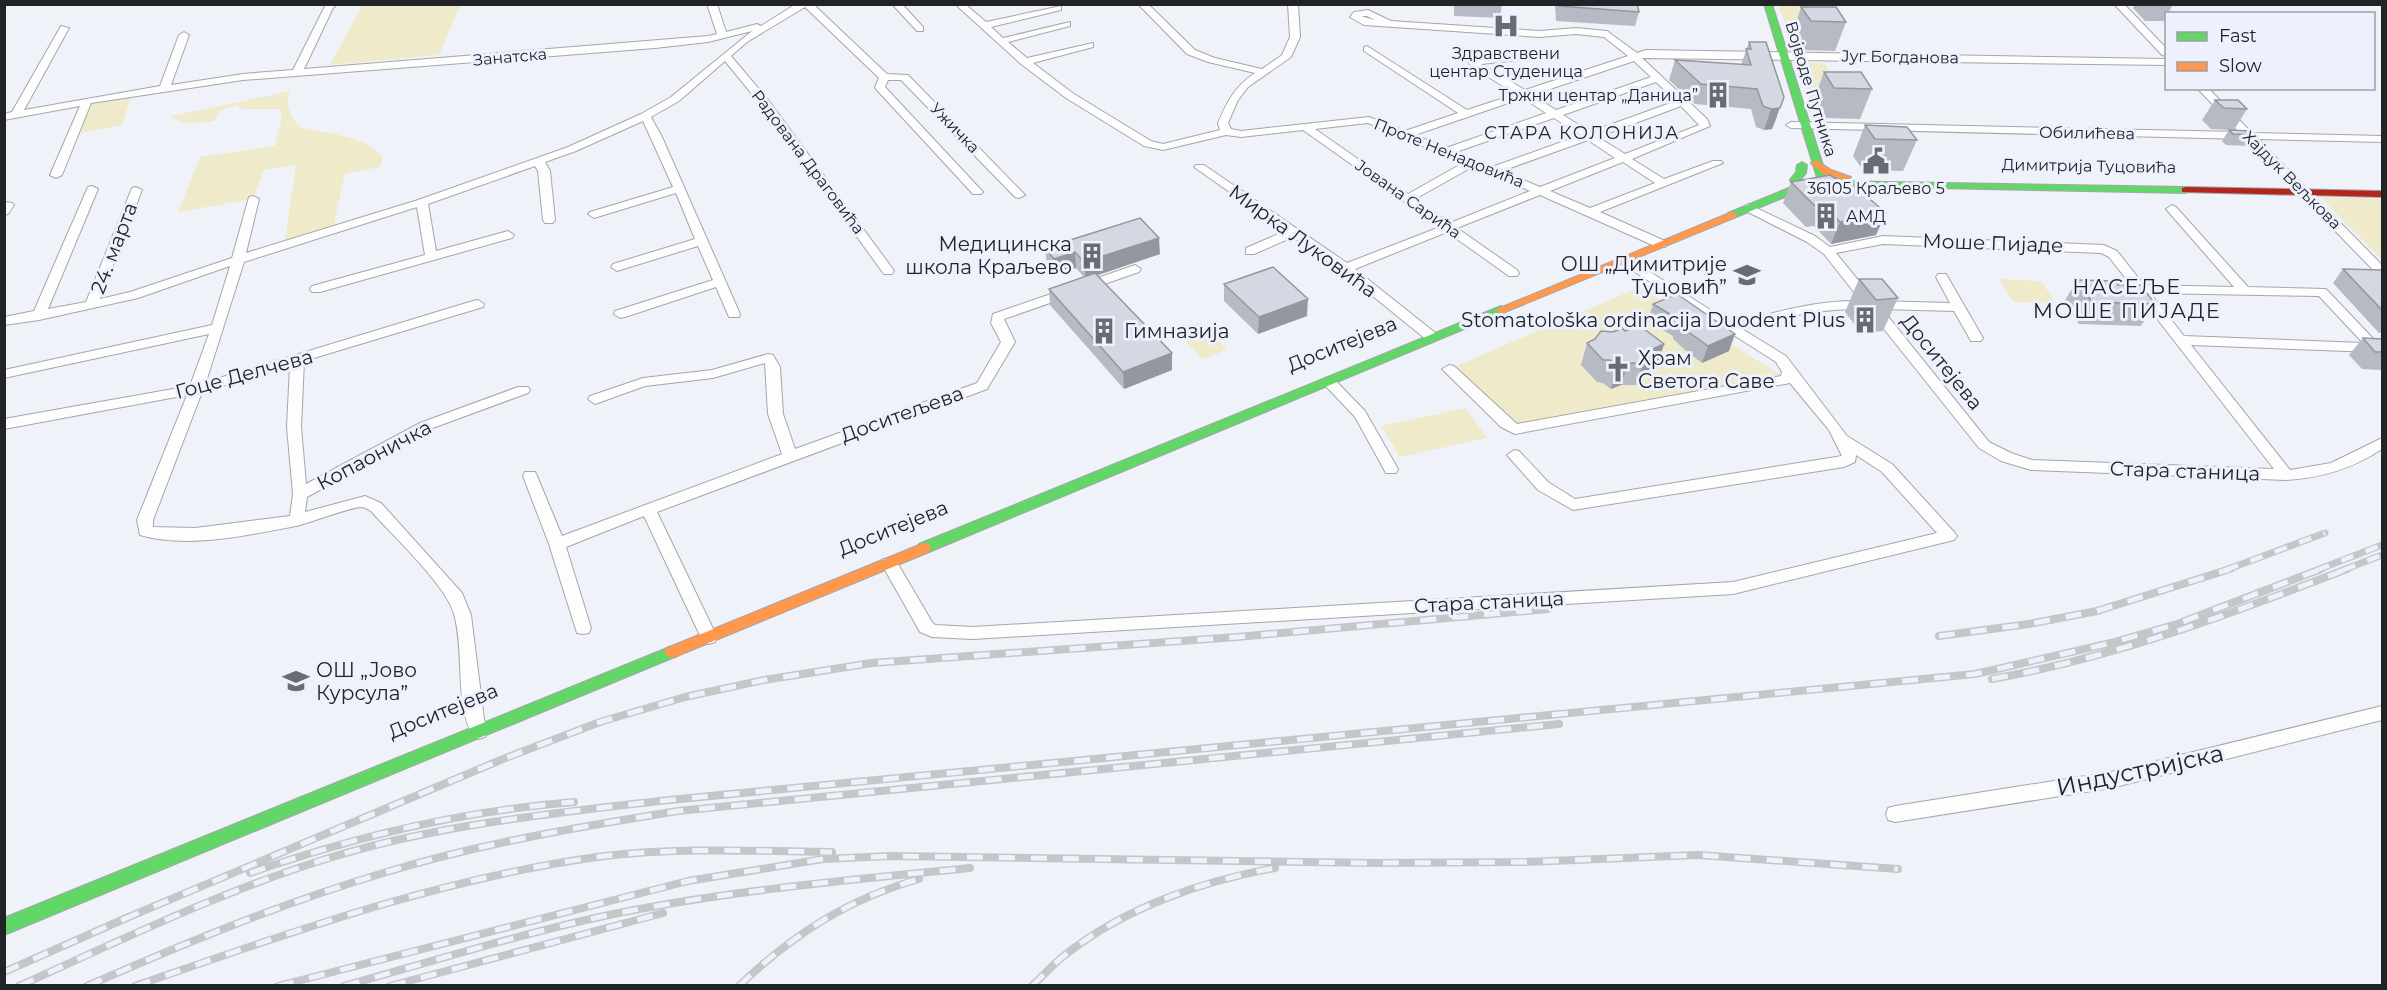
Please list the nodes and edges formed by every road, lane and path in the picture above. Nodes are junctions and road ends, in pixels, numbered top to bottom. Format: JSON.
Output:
{"nodes":[{"id":1,"x":333,"y":4,"type":"edge"},
{"id":2,"x":712,"y":4,"type":"edge"},
{"id":3,"x":805,"y":4,"type":"edge"},
{"id":4,"x":896,"y":4,"type":"edge"},
{"id":5,"x":959,"y":4,"type":"edge"},
{"id":6,"x":1142,"y":4,"type":"edge"},
{"id":7,"x":1293,"y":4,"type":"edge"},
{"id":8,"x":1759,"y":4,"type":"edge"},
{"id":9,"x":1768,"y":4,"type":"edge"},
{"id":10,"x":2118,"y":4,"type":"edge"},
{"id":11,"x":1058,"y":8,"type":"dead end"},
{"id":12,"x":1387,"y":22,"type":"dead end"},
{"id":13,"x":768,"y":24,"type":"junction"},
{"id":14,"x":1067,"y":24,"type":"dead end"},
{"id":15,"x":983,"y":26,"type":"junction"},
{"id":16,"x":64,"y":28,"type":"dead end"},
{"id":17,"x":920,"y":29,"type":"dead end"},
{"id":18,"x":738,"y":32,"type":"junction"},
{"id":19,"x":184,"y":35,"type":"dead end"},
{"id":20,"x":722,"y":36,"type":"junction"},
{"id":21,"x":751,"y":36,"type":"junction"},
{"id":22,"x":1001,"y":41,"type":"junction"},
{"id":23,"x":1090,"y":45,"type":"dead end"},
{"id":24,"x":1367,"y":49,"type":"dead end"},
{"id":25,"x":2165,"y":52,"type":"edge"},
{"id":26,"x":1537,"y":55,"type":"dead end"},
{"id":27,"x":1634,"y":55,"type":"junction"},
{"id":28,"x":1778,"y":55,"type":"junction"},
{"id":29,"x":726,"y":56,"type":"junction"},
{"id":30,"x":1025,"y":62,"type":"junction"},
{"id":31,"x":2165,"y":62,"type":"edge"},
{"id":32,"x":1263,"y":72,"type":"junction"},
{"id":33,"x":297,"y":73,"type":"junction"},
{"id":34,"x":884,"y":77,"type":"junction"},
{"id":35,"x":1657,"y":78,"type":"junction"},
{"id":36,"x":165,"y":88,"type":"junction"},
{"id":37,"x":2204,"y":90,"type":"edge"},
{"id":38,"x":1523,"y":94,"type":"junction"},
{"id":39,"x":87,"y":101,"type":"junction"},
{"id":40,"x":1683,"y":102,"type":"junction"},
{"id":41,"x":1466,"y":114,"type":"junction"},
{"id":42,"x":1555,"y":114,"type":"junction"},
{"id":43,"x":16,"y":115,"type":"junction"},
{"id":44,"x":645,"y":116,"type":"junction"},
{"id":45,"x":4,"y":117,"type":"edge"},
{"id":46,"x":1791,"y":125,"type":"junction"},
{"id":47,"x":1304,"y":126,"type":"junction"},
{"id":48,"x":1806,"y":126,"type":"junction"},
{"id":49,"x":1226,"y":132,"type":"junction"},
{"id":50,"x":1404,"y":135,"type":"junction"},
{"id":51,"x":1590,"y":136,"type":"junction"},
{"id":52,"x":2250,"y":137,"type":"junction"},
{"id":53,"x":2382,"y":139,"type":"edge"},
{"id":54,"x":1446,"y":152,"type":"junction"},
{"id":55,"x":1626,"y":159,"type":"junction"},
{"id":56,"x":538,"y":160,"type":"junction"},
{"id":57,"x":1472,"y":163,"type":"junction"},
{"id":58,"x":1717,"y":163,"type":"dead end"},
{"id":59,"x":1816,"y":163,"type":"junction"},
{"id":60,"x":1200,"y":167,"type":"dead end"},
{"id":61,"x":1807,"y":170,"type":"junction"},
{"id":62,"x":1492,"y":171,"type":"junction"},
{"id":63,"x":56,"y":174,"type":"dead end"},
{"id":64,"x":1846,"y":177,"type":"junction"},
{"id":65,"x":1664,"y":184,"type":"junction"},
{"id":66,"x":92,"y":189,"type":"dead end"},
{"id":67,"x":678,"y":189,"type":"junction"},
{"id":68,"x":2382,"y":189,"type":"edge"},
{"id":69,"x":136,"y":190,"type":"dead end"},
{"id":70,"x":2303,"y":190,"type":"junction"},
{"id":71,"x":977,"y":192,"type":"dead end"},
{"id":72,"x":1541,"y":192,"type":"junction"},
{"id":73,"x":2382,"y":194,"type":"edge"},
{"id":74,"x":1019,"y":195,"type":"dead end"},
{"id":75,"x":253,"y":199,"type":"dead end"},
{"id":76,"x":1407,"y":199,"type":"junction"},
{"id":77,"x":422,"y":202,"type":"junction"},
{"id":78,"x":1748,"y":208,"type":"junction"},
{"id":79,"x":2172,"y":208,"type":"dead end"},
{"id":80,"x":1590,"y":212,"type":"junction"},
{"id":81,"x":594,"y":214,"type":"dead end"},
{"id":82,"x":549,"y":220,"type":"dead end"},
{"id":83,"x":1449,"y":228,"type":"junction"},
{"id":84,"x":1294,"y":232,"type":"junction"},
{"id":85,"x":508,"y":235,"type":"dead end"},
{"id":86,"x":701,"y":241,"type":"junction"},
{"id":87,"x":1656,"y":242,"type":"junction"},
{"id":88,"x":1250,"y":251,"type":"dead end"},
{"id":89,"x":1828,"y":251,"type":"junction"},
{"id":90,"x":431,"y":257,"type":"junction"},
{"id":91,"x":240,"y":260,"type":"junction"},
{"id":92,"x":1622,"y":260,"type":"junction"},
{"id":93,"x":616,"y":267,"type":"dead end"},
{"id":94,"x":1346,"y":268,"type":"junction"},
{"id":95,"x":1135,"y":269,"type":"dead end"},
{"id":96,"x":888,"y":271,"type":"dead end"},
{"id":97,"x":2382,"y":272,"type":"edge"},
{"id":98,"x":1513,"y":273,"type":"dead end"},
{"id":99,"x":1570,"y":277,"type":"junction"},
{"id":100,"x":1942,"y":277,"type":"dead end"},
{"id":101,"x":720,"y":282,"type":"junction"},
{"id":102,"x":316,"y":289,"type":"dead end"},
{"id":103,"x":2140,"y":289,"type":"junction"},
{"id":104,"x":2245,"y":291,"type":"junction"},
{"id":105,"x":478,"y":304,"type":"dead end"},
{"id":106,"x":1871,"y":304,"type":"junction"},
{"id":107,"x":91,"y":305,"type":"junction"},
{"id":108,"x":1959,"y":307,"type":"junction"},
{"id":109,"x":620,"y":314,"type":"dead end"},
{"id":110,"x":734,"y":314,"type":"dead end"},
{"id":111,"x":39,"y":316,"type":"junction"},
{"id":112,"x":4,"y":321,"type":"edge"},
{"id":113,"x":217,"y":328,"type":"junction"},
{"id":114,"x":1732,"y":328,"type":"junction"},
{"id":115,"x":1428,"y":335,"type":"junction"},
{"id":116,"x":1976,"y":338,"type":"dead end"},
{"id":117,"x":2180,"y":340,"type":"junction"},
{"id":118,"x":2379,"y":348,"type":"edge"},
{"id":119,"x":297,"y":360,"type":"junction"},
{"id":120,"x":1449,"y":369,"type":"dead end"},
{"id":121,"x":1789,"y":372,"type":"junction"},
{"id":122,"x":4,"y":374,"type":"edge"},
{"id":123,"x":1328,"y":381,"type":"junction"},
{"id":124,"x":198,"y":389,"type":"junction"},
{"id":125,"x":523,"y":390,"type":"dead end"},
{"id":126,"x":595,"y":399,"type":"dead end"},
{"id":127,"x":4,"y":424,"type":"edge"},
{"id":128,"x":1842,"y":439,"type":"junction"},
{"id":129,"x":2382,"y":443,"type":"edge"},
{"id":130,"x":1984,"y":444,"type":"joint"},
{"id":131,"x":790,"y":455,"type":"junction"},
{"id":132,"x":1514,"y":455,"type":"dead end"},
{"id":133,"x":1844,"y":462,"type":"junction"},
{"id":134,"x":1391,"y":469,"type":"dead end"},
{"id":135,"x":2286,"y":475,"type":"junction"},
{"id":136,"x":530,"y":476,"type":"dead end"},
{"id":137,"x":1898,"y":480,"type":"junction"},
{"id":138,"x":300,"y":494,"type":"junction"},
{"id":139,"x":648,"y":509,"type":"junction"},
{"id":140,"x":297,"y":520,"type":"junction"},
{"id":141,"x":557,"y":544,"type":"junction"},
{"id":142,"x":889,"y":563,"type":"junction"},
{"id":143,"x":583,"y":628,"type":"dead end"},
{"id":144,"x":706,"y":631,"type":"junction"},
{"id":145,"x":2382,"y":713,"type":"edge"},
{"id":146,"x":477,"y":725,"type":"junction"},
{"id":147,"x":1895,"y":814,"type":"dead end"},
{"id":148,"x":185,"y":837,"type":"dead end"},
{"id":149,"x":4,"y":927,"type":"edge"}],
"edges":[{"from":1,"to":33,"type":"street"},
{"from":2,"to":20,"type":"street"},
{"from":3,"to":13,"type":"street"},
{"from":3,"to":34,"type":"street","name":"Ужичка"},
{"from":4,"to":17,"type":"street"},
{"from":5,"to":15,"type":"street","name":"Проте Ненадовића"},
{"from":6,"to":32,"type":"street"},
{"from":7,"to":32,"type":"street"},
{"from":8,"to":28,"type":"main road","name":"Војводе Путника"},
{"from":9,"to":28,"type":"main road","name":"Војводе Путника"},
{"from":10,"to":25,"type":"street"},
{"from":11,"to":15,"type":"street"},
{"from":12,"to":27,"type":"street"},
{"from":13,"to":18,"type":"street","name":"Занатска"},
{"from":13,"to":21,"type":"street"},
{"from":14,"to":22,"type":"street"},
{"from":15,"to":22,"type":"street","name":"Проте Ненадовића"},
{"from":16,"to":43,"type":"street"},
{"from":18,"to":20,"type":"street","name":"Занатска"},
{"from":18,"to":21,"type":"street"},
{"from":19,"to":36,"type":"street"},
{"from":20,"to":33,"type":"street","name":"Занатска"},
{"from":21,"to":29,"type":"street"},
{"from":22,"to":30,"type":"street","name":"Проте Ненадовића"},
{"from":23,"to":30,"type":"street"},
{"from":24,"to":41,"type":"street"},
{"from":26,"to":38,"type":"street"},
{"from":27,"to":28,"type":"street","name":"Југ Богданова"},
{"from":27,"to":35,"type":"street"},
{"from":27,"to":38,"type":"street","name":"Југ Богданова"},
{"from":28,"to":31,"type":"street","name":"Југ Богданова"},
{"from":28,"to":46,"type":"main road","name":"Војводе Путника"},
{"from":28,"to":48,"type":"main road","name":"Војводе Путника"},
{"from":29,"to":44,"type":"street"},
{"from":29,"to":96,"type":"street","name":"Радована Драговића"},
{"from":30,"to":49,"type":"street","name":"Проте Ненадовића"},
{"from":32,"to":49,"type":"street"},
{"from":33,"to":36,"type":"street","name":"Занатска"},
{"from":34,"to":71,"type":"street","name":"Ужичка"},
{"from":34,"to":74,"type":"street","name":"Ужичка"},
{"from":35,"to":40,"type":"street"},
{"from":35,"to":42,"type":"street"},
{"from":36,"to":39,"type":"street","name":"Занатска"},
{"from":37,"to":52,"type":"street","name":"Хајдук Вељкова"},
{"from":38,"to":41,"type":"street","name":"Југ Богданова"},
{"from":38,"to":42,"type":"street"},
{"from":39,"to":43,"type":"street","name":"Занатска"},
{"from":39,"to":63,"type":"street"},
{"from":40,"to":51,"type":"street"},
{"from":40,"to":55,"type":"street"},
{"from":41,"to":50,"type":"street","name":"Југ Богданова"},
{"from":42,"to":51,"type":"street"},
{"from":42,"to":54,"type":"street"},
{"from":43,"to":45,"type":"street","name":"Занатска"},
{"from":44,"to":56,"type":"street"},
{"from":44,"to":67,"type":"street"},
{"from":46,"to":48,"type":"street","name":"Обилићева"},
{"from":46,"to":61,"type":"main road","name":"Војводе Путника"},
{"from":47,"to":49,"type":"street","name":"Проте Ненадовића"},
{"from":47,"to":50,"type":"street","name":"Проте Ненадовића"},
{"from":47,"to":76,"type":"street","name":"Јована Сарића"},
{"from":48,"to":52,"type":"street","name":"Обилићева"},
{"from":48,"to":59,"type":"main road","name":"Војводе Путника"},
{"from":50,"to":54,"type":"street","name":"Проте Ненадовића"},
{"from":51,"to":55,"type":"street"},
{"from":51,"to":62,"type":"street"},
{"from":52,"to":53,"type":"street","name":"Обилићева"},
{"from":52,"to":70,"type":"street","name":"Хајдук Вељкова"},
{"from":54,"to":57,"type":"street","name":"Проте Ненадовића"},
{"from":55,"to":65,"type":"street"},
{"from":55,"to":72,"type":"street"},
{"from":56,"to":77,"type":"street"},
{"from":56,"to":82,"type":"street"},
{"from":57,"to":62,"type":"street","name":"Проте Ненадовића"},
{"from":57,"to":76,"type":"street"},
{"from":58,"to":65,"type":"street"},
{"from":59,"to":61,"type":"main road","name":"Војводе Путника"},
{"from":59,"to":64,"type":"main road"},
{"from":60,"to":84,"type":"street","name":"Мирка Луковића"},
{"from":61,"to":64,"type":"main road","name":"Димитрија Туцовића"},
{"from":61,"to":70,"type":"main road","name":"Димитрија Туцовића"},
{"from":61,"to":78,"type":"main road","name":"Доситејева"},
{"from":61,"to":87,"type":"main road","name":"Доситејева"},
{"from":62,"to":72,"type":"street","name":"Проте Ненадовића"},
{"from":64,"to":70,"type":"main road","name":"Димитрија Туцовића"},
{"from":65,"to":80,"type":"street"},
{"from":66,"to":111,"type":"street"},
{"from":67,"to":81,"type":"street"},
{"from":67,"to":86,"type":"street"},
{"from":68,"to":70,"type":"main road","name":"Димитрија Туцовића"},
{"from":69,"to":107,"type":"street","name":"24. марта"},
{"from":70,"to":73,"type":"main road","name":"Димитрија Туцовића"},
{"from":70,"to":97,"type":"street","name":"Хајдук Вељкова"},
{"from":72,"to":80,"type":"street","name":"Проте Ненадовића"},
{"from":72,"to":83,"type":"street"},
{"from":75,"to":91,"type":"street"},
{"from":76,"to":83,"type":"street","name":"Јована Сарића"},
{"from":77,"to":90,"type":"street"},
{"from":77,"to":91,"type":"street"},
{"from":78,"to":87,"type":"main road","name":"Доситејева"},
{"from":78,"to":89,"type":"street","name":"Доситејева"},
{"from":79,"to":104,"type":"street"},
{"from":80,"to":87,"type":"street","name":"Проте Ненадовића"},
{"from":83,"to":94,"type":"street"},
{"from":83,"to":98,"type":"street","name":"Јована Сарића"},
{"from":84,"to":88,"type":"street"},
{"from":84,"to":94,"type":"street","name":"Мирка Луковића"},
{"from":85,"to":90,"type":"street"},
{"from":86,"to":93,"type":"street"},
{"from":86,"to":101,"type":"street"},
{"from":87,"to":92,"type":"main road","name":"Доситејева"},
{"from":87,"to":99,"type":"main road","name":"Доситејева"},
{"from":89,"to":103,"type":"street","name":"Моше Пијаде"},
{"from":89,"to":106,"type":"street","name":"Доситејева"},
{"from":90,"to":102,"type":"street"},
{"from":91,"to":107,"type":"street"},
{"from":91,"to":113,"type":"street"},
{"from":92,"to":99,"type":"main road","name":"Доситејева"},
{"from":92,"to":114,"type":"street","name":"Стара станица"},
{"from":94,"to":115,"type":"street","name":"Мирка Луковића"},
{"from":95,"to":131,"type":"street","name":"Доситељева"},
{"from":99,"to":115,"type":"main road","name":"Доситејева"},
{"from":100,"to":108,"type":"street","name":"Моше Пијаде"},
{"from":101,"to":109,"type":"street"},
{"from":101,"to":110,"type":"street"},
{"from":103,"to":104,"type":"street"},
{"from":103,"to":117,"type":"street","name":"Моше Пијаде"},
{"from":104,"to":118,"type":"street"},
{"from":105,"to":119,"type":"street","name":"Гоце Делчева"},
{"from":106,"to":108,"type":"street"},
{"from":106,"to":114,"type":"street"},
{"from":106,"to":130,"type":"street","name":"Доситејева"},
{"from":107,"to":111,"type":"street"},
{"from":108,"to":116,"type":"street","name":"Моше Пијаде"},
{"from":111,"to":112,"type":"street"},
{"from":113,"to":122,"type":"street"},
{"from":113,"to":124,"type":"street"},
{"from":114,"to":121,"type":"street","name":"Стара станица"},
{"from":115,"to":123,"type":"main road","name":"Доситејева"},
{"from":115,"to":144,"type":"main road","name":"Доситејева"},
{"from":117,"to":118,"type":"street"},
{"from":117,"to":135,"type":"street","name":"Моше Пијаде"},
{"from":119,"to":124,"type":"street","name":"Гоце Делчева"},
{"from":119,"to":138,"type":"street"},
{"from":120,"to":121,"type":"street"},
{"from":121,"to":128,"type":"street","name":"Стара станица"},
{"from":123,"to":134,"type":"street"},
{"from":123,"to":142,"type":"main road","name":"Доситејева"},
{"from":124,"to":127,"type":"street","name":"Гоце Делчева"},
{"from":124,"to":140,"type":"street"},
{"from":125,"to":138,"type":"street","name":"Копаоничка"},
{"from":126,"to":131,"type":"street"},
{"from":128,"to":133,"type":"street"},
{"from":128,"to":137,"type":"street","name":"Стара станица"},
{"from":129,"to":135,"type":"street","name":"Стара станица"},
{"from":130,"to":135,"type":"street","name":"Стара станица"},
{"from":131,"to":139,"type":"street","name":"Доситељева"},
{"from":132,"to":133,"type":"street","name":"Стара станица"},
{"from":133,"to":137,"type":"street","name":"Стара станица"},
{"from":136,"to":141,"type":"street"},
{"from":137,"to":142,"type":"street","name":"Стара станица"},
{"from":138,"to":140,"type":"street","name":"Копаоничка"},
{"from":139,"to":141,"type":"street","name":"Доситељева"},
{"from":139,"to":144,"type":"street"},
{"from":140,"to":146,"type":"street","name":"Копаоничка"},
{"from":141,"to":143,"type":"street"},
{"from":142,"to":144,"type":"main road","name":"Доситејева"},
{"from":144,"to":146,"type":"main road","name":"Доситејева"},
{"from":145,"to":147,"type":"street","name":"Индустријска"},
{"from":146,"to":148,"type":"main road","name":"Доситејева"},
{"from":146,"to":149,"type":"main road","name":"Доситејева"}]}
